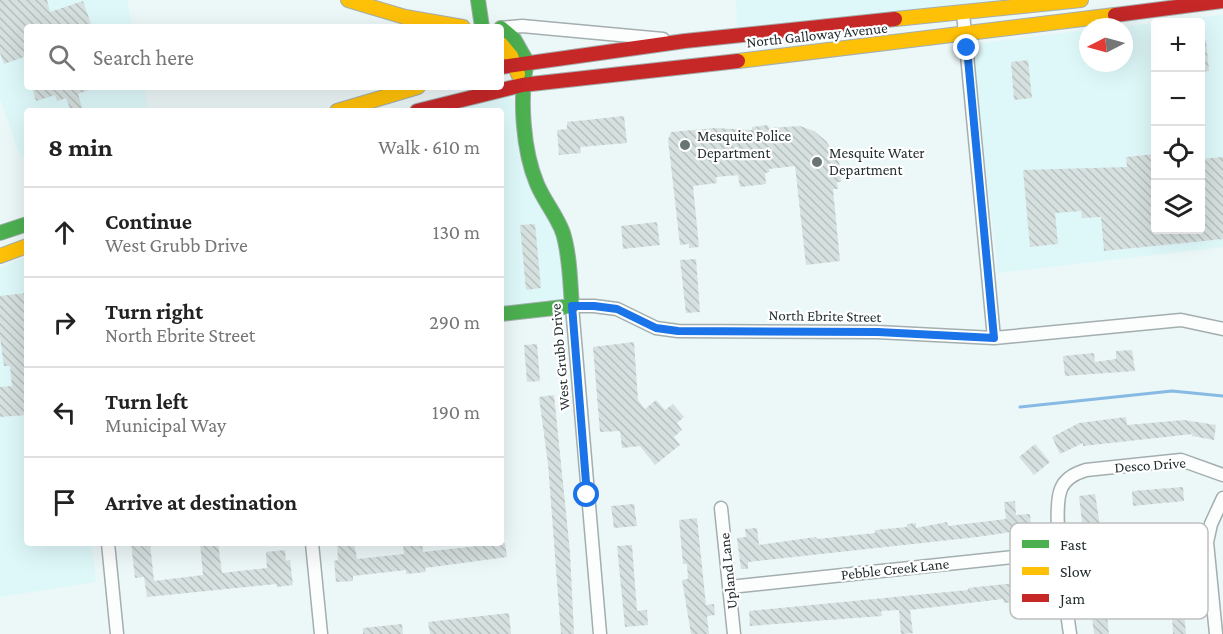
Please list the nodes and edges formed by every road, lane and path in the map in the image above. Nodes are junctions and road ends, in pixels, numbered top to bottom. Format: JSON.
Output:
{"nodes":[{"id":1,"x":348,"y":0,"type":"edge"},
{"id":2,"x":478,"y":0,"type":"edge"},
{"id":3,"x":1081,"y":0,"type":"edge"},
{"id":4,"x":1223,"y":1,"type":"edge"},
{"id":5,"x":1157,"y":5,"type":"edge"},
{"id":6,"x":963,"y":13,"type":"junction"},
{"id":7,"x":434,"y":24,"type":"edge"},
{"id":8,"x":482,"y":24,"type":"edge"},
{"id":9,"x":829,"y":27,"type":"junction"},
{"id":10,"x":504,"y":28,"type":"edge"},
{"id":11,"x":504,"y":31,"type":"edge"},
{"id":12,"x":965,"y":35,"type":"junction"},
{"id":13,"x":685,"y":41,"type":"junction"},
{"id":14,"x":504,"y":49,"type":"edge"},
{"id":15,"x":832,"y":50,"type":"junction"},
{"id":16,"x":514,"y":64,"type":"edge"},
{"id":17,"x":522,"y":85,"type":"junction"},
{"id":18,"x":504,"y":89,"type":"edge"},
{"id":19,"x":411,"y":90,"type":"edge"},
{"id":20,"x":502,"y":90,"type":"edge"},
{"id":21,"x":377,"y":105,"type":"edge"},
{"id":22,"x":357,"y":108,"type":"edge"},
{"id":23,"x":429,"y":108,"type":"edge"},
{"id":24,"x":24,"y":225,"type":"edge"},
{"id":25,"x":0,"y":233,"type":"edge"},
{"id":26,"x":24,"y":247,"type":"edge"},
{"id":27,"x":0,"y":256,"type":"edge"},
{"id":28,"x":572,"y":306,"type":"junction"},
{"id":29,"x":504,"y":314,"type":"edge"},
{"id":30,"x":1223,"y":329,"type":"edge"},
{"id":31,"x":994,"y":338,"type":"junction"},
{"id":32,"x":1223,"y":475,"type":"edge"},
{"id":33,"x":1223,"y":498,"type":"edge"},
{"id":34,"x":721,"y":508,"type":"dead end"},
{"id":35,"x":1058,"y":523,"type":"edge"},
{"id":36,"x":1208,"y":538,"type":"edge"},
{"id":37,"x":108,"y":546,"type":"edge"},
{"id":38,"x":312,"y":546,"type":"edge"},
{"id":39,"x":1208,"y":552,"type":"edge"},
{"id":40,"x":1010,"y":557,"type":"edge"},
{"id":41,"x":730,"y":587,"type":"junction"},
{"id":42,"x":1068,"y":619,"type":"edge"},
{"id":43,"x":117,"y":634,"type":"edge"},
{"id":44,"x":321,"y":634,"type":"edge"},
{"id":45,"x":600,"y":634,"type":"edge"},
{"id":46,"x":734,"y":634,"type":"edge"},
{"id":47,"x":1070,"y":634,"type":"edge"},
{"id":48,"x":1216,"y":634,"type":"edge"}],
"edges":[{"from":1,"to":7,"type":"main road"},
{"from":2,"to":8,"type":"main road"},
{"from":3,"to":6,"type":"main road","name":"North Galloway Avenue"},
{"from":4,"to":5,"type":"main road","name":"North Galloway Avenue"},
{"from":5,"to":12,"type":"main road","name":"North Galloway Avenue"},
{"from":6,"to":9,"type":"main road","name":"North Galloway Avenue"},
{"from":6,"to":12,"type":"street"},
{"from":9,"to":13,"type":"main road","name":"North Galloway Avenue"},
{"from":9,"to":15,"type":"main road"},
{"from":10,"to":13,"type":"street"},
{"from":11,"to":16,"type":"main road"},
{"from":12,"to":15,"type":"main road","name":"North Galloway Avenue"},
{"from":12,"to":31,"type":"street"},
{"from":13,"to":16,"type":"main road","name":"North Galloway Avenue"},
{"from":14,"to":16,"type":"main road"},
{"from":15,"to":17,"type":"main road","name":"North Galloway Avenue"},
{"from":16,"to":17,"type":"main road","name":"West Grubb Drive"},
{"from":17,"to":18,"type":"main road","name":"North Galloway Avenue"},
{"from":17,"to":28,"type":"main road","name":"West Grubb Drive"},
{"from":19,"to":21,"type":"main road"},
{"from":20,"to":23,"type":"main road","name":"North Galloway Avenue"},
{"from":21,"to":22,"type":"main road"},
{"from":24,"to":25,"type":"main road"},
{"from":26,"to":27,"type":"main road"},
{"from":28,"to":29,"type":"main road","name":"North Ebrite Street"},
{"from":28,"to":31,"type":"street","name":"North Ebrite Street"},
{"from":28,"to":45,"type":"street","name":"West Grubb Drive"},
{"from":30,"to":31,"type":"street","name":"North Ebrite Street"},
{"from":32,"to":35,"type":"street","name":"Desco Drive"},
{"from":33,"to":36,"type":"street"},
{"from":34,"to":41,"type":"street","name":"Upland Lane"},
{"from":37,"to":43,"type":"street"},
{"from":38,"to":44,"type":"street"},
{"from":39,"to":48,"type":"street"},
{"from":40,"to":41,"type":"street","name":"Pebble Creek Lane"},
{"from":41,"to":46,"type":"street","name":"Upland Lane"},
{"from":42,"to":47,"type":"street"}]}
